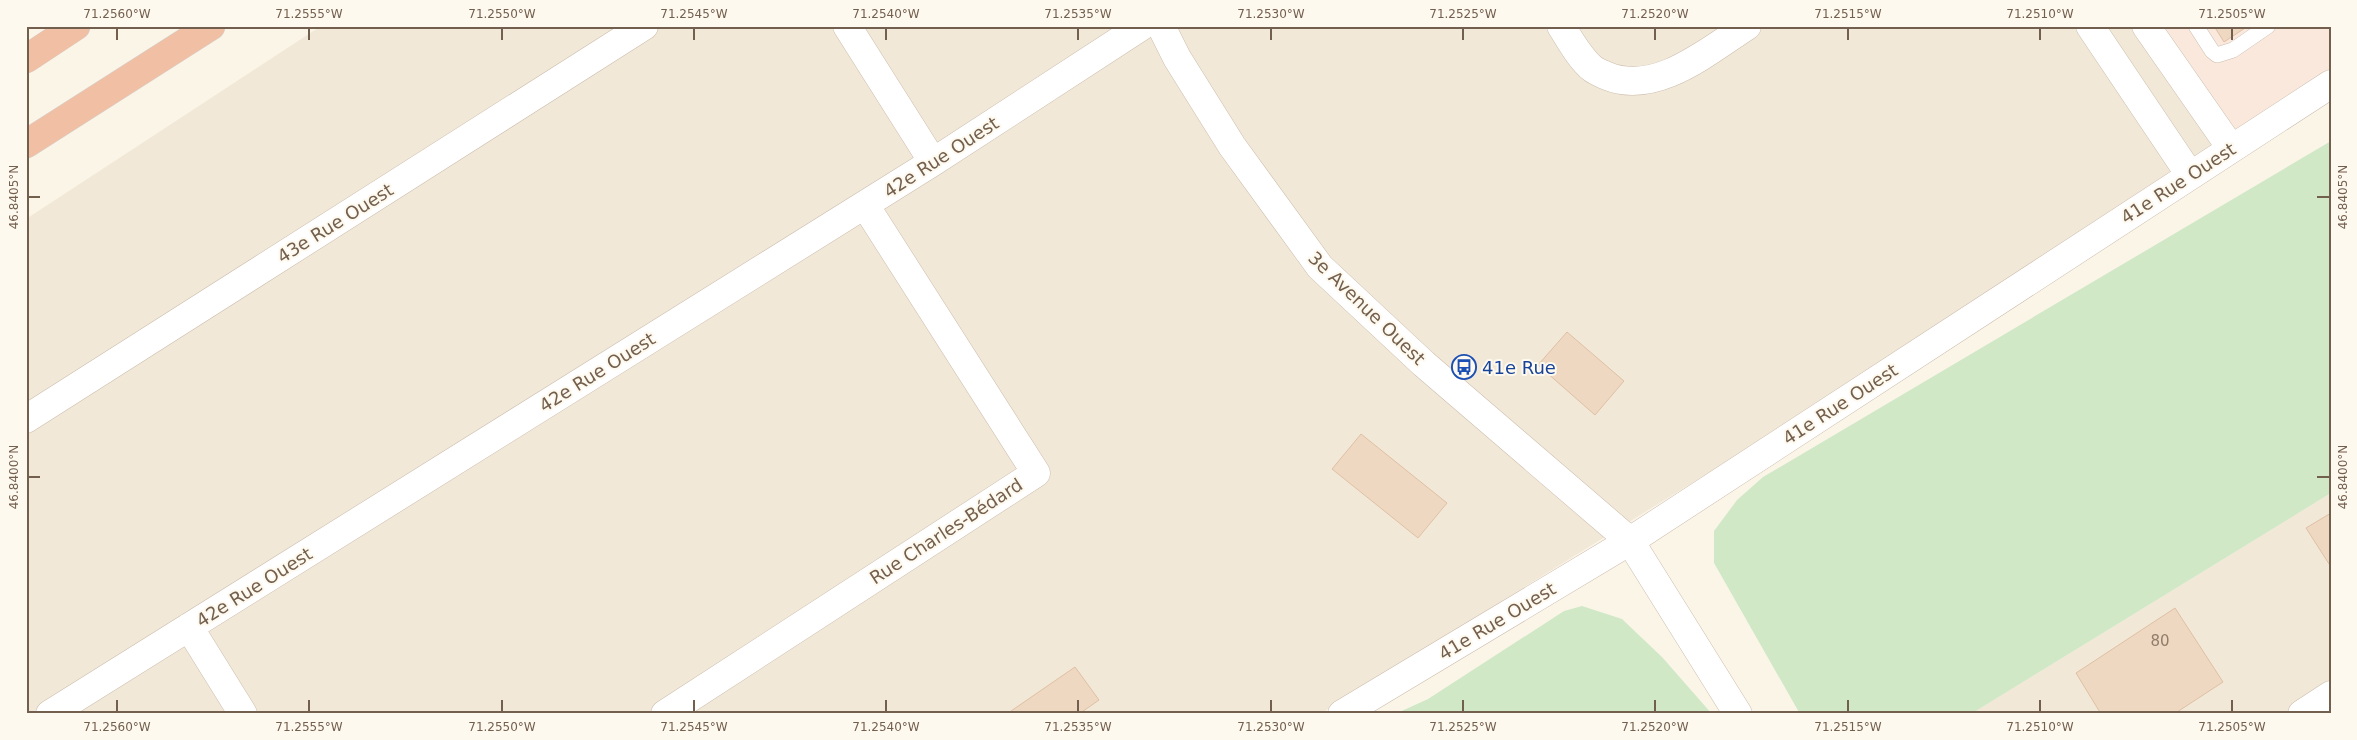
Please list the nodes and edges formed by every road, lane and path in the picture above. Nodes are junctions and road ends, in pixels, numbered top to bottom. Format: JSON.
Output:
{"nodes":[{"id":1,"x":76,"y":26,"type":"edge"},
{"id":2,"x":211,"y":26,"type":"edge"},
{"id":3,"x":644,"y":26,"type":"edge"},
{"id":4,"x":847,"y":26,"type":"edge"},
{"id":5,"x":1142,"y":26,"type":"edge"},
{"id":6,"x":1161,"y":26,"type":"edge"},
{"id":7,"x":1561,"y":26,"type":"edge"},
{"id":8,"x":1747,"y":26,"type":"edge"},
{"id":9,"x":2090,"y":26,"type":"edge"},
{"id":10,"x":2146,"y":26,"type":"edge"},
{"id":11,"x":2196,"y":26,"type":"edge"},
{"id":12,"x":2268,"y":26,"type":"edge"},
{"id":13,"x":26,"y":59,"type":"edge"},
{"id":14,"x":2331,"y":84,"type":"edge"},
{"id":15,"x":26,"y":144,"type":"edge"},
{"id":16,"x":2231,"y":148,"type":"junction"},
{"id":17,"x":934,"y":162,"type":"junction"},
{"id":18,"x":2190,"y":175,"type":"junction"},
{"id":19,"x":865,"y":205,"type":"junction"},
{"id":20,"x":26,"y":419,"type":"edge"},
{"id":21,"x":1630,"y":541,"type":"junction"},
{"id":22,"x":189,"y":627,"type":"junction"},
{"id":23,"x":2331,"y":695,"type":"edge"},
{"id":24,"x":50,"y":714,"type":"edge"},
{"id":25,"x":243,"y":714,"type":"edge"},
{"id":26,"x":665,"y":714,"type":"edge"},
{"id":27,"x":1342,"y":714,"type":"edge"},
{"id":28,"x":1738,"y":714,"type":"edge"},
{"id":29,"x":2302,"y":714,"type":"edge"}],
"edges":[{"from":1,"to":13,"type":"highway"},
{"from":2,"to":15,"type":"highway"},
{"from":3,"to":20,"type":"street","name":"43e Rue Ouest"},
{"from":4,"to":17,"type":"street"},
{"from":5,"to":17,"type":"street","name":"42e Rue Ouest"},
{"from":6,"to":21,"type":"street","name":"3e Avenue Ouest"},
{"from":7,"to":8,"type":"street"},
{"from":9,"to":18,"type":"street"},
{"from":10,"to":16,"type":"street"},
{"from":11,"to":12,"type":"lane"},
{"from":14,"to":16,"type":"street","name":"41e Rue Ouest"},
{"from":16,"to":18,"type":"street","name":"41e Rue Ouest"},
{"from":17,"to":19,"type":"street","name":"42e Rue Ouest"},
{"from":18,"to":21,"type":"street","name":"41e Rue Ouest"},
{"from":19,"to":22,"type":"street","name":"42e Rue Ouest"},
{"from":19,"to":26,"type":"street","name":"Rue Charles-Bédard"},
{"from":21,"to":27,"type":"street","name":"41e Rue Ouest"},
{"from":21,"to":28,"type":"street","name":"3e Avenue Ouest"},
{"from":22,"to":24,"type":"street","name":"42e Rue Ouest"},
{"from":22,"to":25,"type":"street"},
{"from":23,"to":29,"type":"street"}]}
